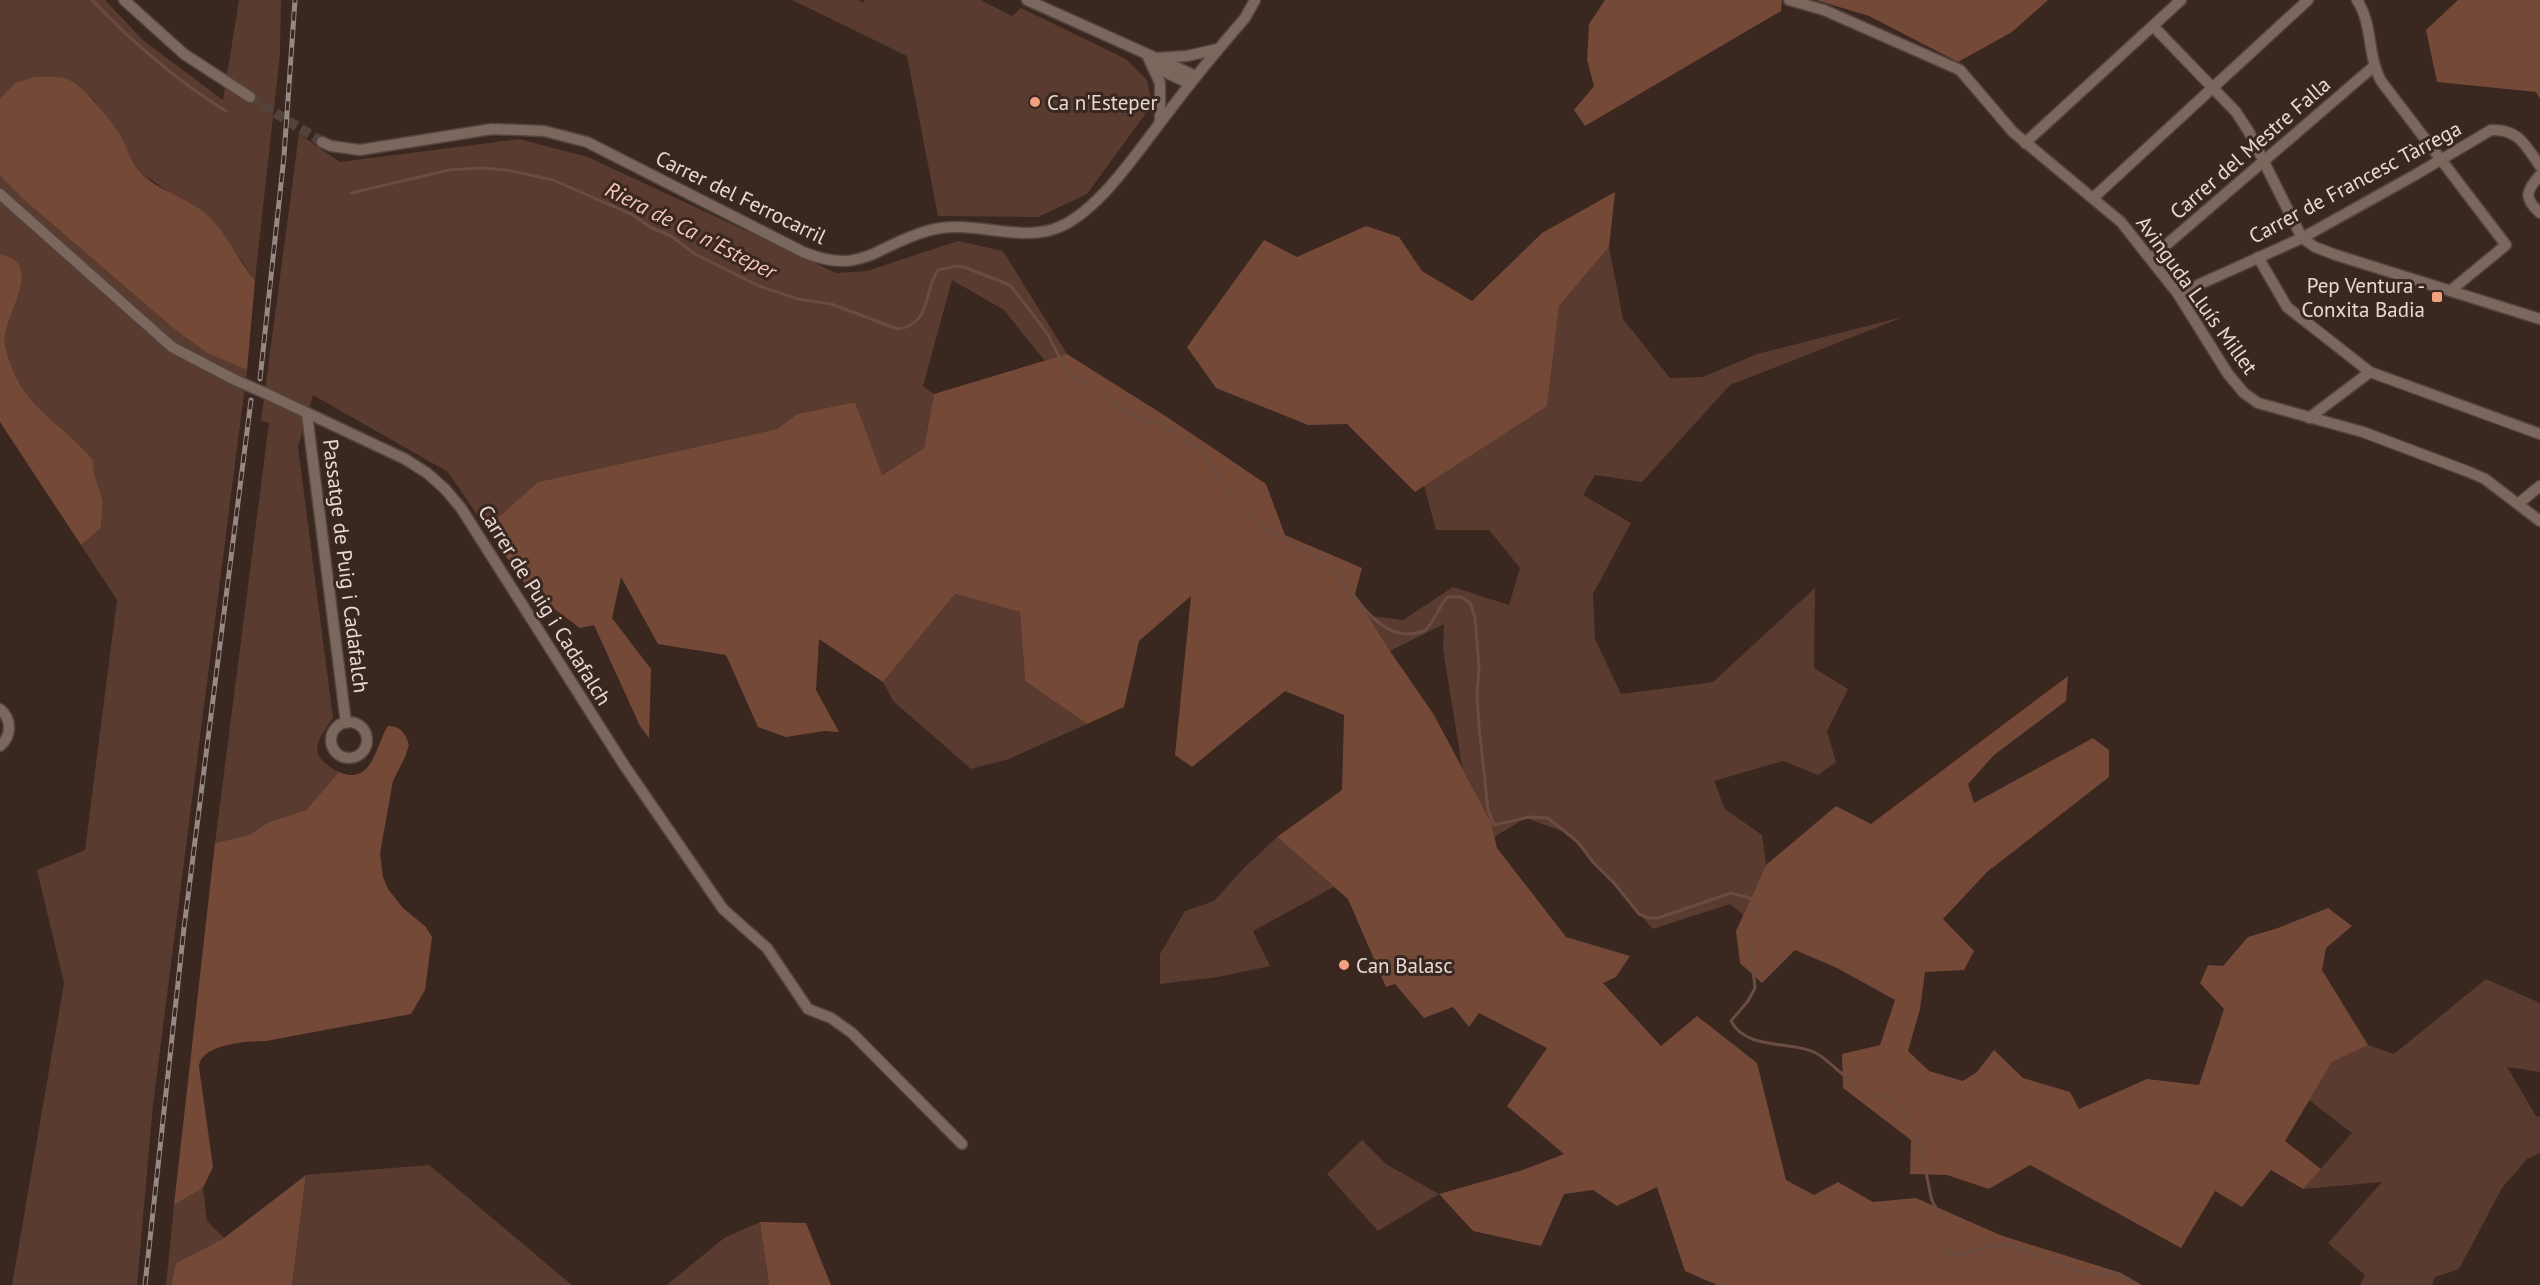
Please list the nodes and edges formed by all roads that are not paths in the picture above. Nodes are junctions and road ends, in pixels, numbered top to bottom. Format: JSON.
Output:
{"nodes":[{"id":1,"x":124,"y":0,"type":"edge"},
{"id":2,"x":1027,"y":0,"type":"edge"},
{"id":3,"x":1255,"y":0,"type":"edge"},
{"id":4,"x":1789,"y":0,"type":"edge"},
{"id":5,"x":2181,"y":0,"type":"edge"},
{"id":6,"x":2308,"y":0,"type":"edge"},
{"id":7,"x":2363,"y":2,"type":"edge"},
{"id":8,"x":2153,"y":26,"type":"junction"},
{"id":9,"x":1218,"y":49,"type":"junction"},
{"id":10,"x":1151,"y":60,"type":"junction"},
{"id":11,"x":2373,"y":67,"type":"junction"},
{"id":12,"x":1193,"y":80,"type":"junction"},
{"id":13,"x":2214,"y":87,"type":"junction"},
{"id":14,"x":250,"y":98,"type":"tunnel mouth"},
{"id":15,"x":1160,"y":121,"type":"junction"},
{"id":16,"x":322,"y":142,"type":"tunnel mouth"},
{"id":17,"x":2025,"y":143,"type":"junction"},
{"id":18,"x":2441,"y":160,"type":"junction"},
{"id":19,"x":2263,"y":163,"type":"junction"},
{"id":20,"x":2540,"y":166,"type":"edge"},
{"id":21,"x":2540,"y":175,"type":"edge"},
{"id":22,"x":0,"y":194,"type":"edge"},
{"id":23,"x":2093,"y":198,"type":"junction"},
{"id":24,"x":2540,"y":213,"type":"edge"},
{"id":25,"x":2302,"y":238,"type":"junction"},
{"id":26,"x":2258,"y":257,"type":"junction"},
{"id":27,"x":2151,"y":258,"type":"junction"},
{"id":28,"x":2450,"y":291,"type":"junction"},
{"id":29,"x":2178,"y":294,"type":"junction"},
{"id":30,"x":2540,"y":320,"type":"edge"},
{"id":31,"x":2370,"y":372,"type":"junction"},
{"id":32,"x":307,"y":414,"type":"junction"},
{"id":33,"x":2309,"y":418,"type":"junction"},
{"id":34,"x":2540,"y":434,"type":"edge"},
{"id":35,"x":2540,"y":486,"type":"edge"},
{"id":36,"x":2519,"y":503,"type":"junction"},
{"id":37,"x":2540,"y":521,"type":"edge"},
{"id":38,"x":0,"y":709,"type":"edge"},
{"id":39,"x":346,"y":723,"type":"dead end"},
{"id":40,"x":3,"y":742,"type":"edge"},
{"id":41,"x":0,"y":753,"type":"edge"},
{"id":42,"x":962,"y":1144,"type":"dead end"}],
"edges":[{"from":1,"to":14,"type":"street"},
{"from":2,"to":10,"type":"street"},
{"from":3,"to":9,"type":"street","name":"Carrer del Ferrocarril"},
{"from":4,"to":17,"type":"street","name":"Avinguda Lluís Millet"},
{"from":5,"to":8,"type":"street"},
{"from":6,"to":13,"type":"street"},
{"from":7,"to":11,"type":"street"},
{"from":8,"to":13,"type":"street"},
{"from":8,"to":17,"type":"street"},
{"from":9,"to":10,"type":"street"},
{"from":9,"to":12,"type":"street","name":"Carrer del Ferrocarril"},
{"from":10,"to":12,"type":"street"},
{"from":10,"to":15,"type":"street"},
{"from":11,"to":18,"type":"street"},
{"from":11,"to":19,"type":"street","name":"Carrer del Mestre Falla"},
{"from":12,"to":15,"type":"street","name":"Carrer del Ferrocarril"},
{"from":13,"to":19,"type":"street"},
{"from":13,"to":23,"type":"street"},
{"from":15,"to":16,"type":"street","name":"Carrer del Ferrocarril"},
{"from":17,"to":23,"type":"street","name":"Avinguda Lluís Millet"},
{"from":18,"to":20,"type":"street","name":"Carrer de Francesc Tàrrega"},
{"from":18,"to":25,"type":"street","name":"Carrer de Francesc Tàrrega"},
{"from":18,"to":28,"type":"street"},
{"from":19,"to":25,"type":"street"},
{"from":19,"to":27,"type":"street","name":"Carrer del Mestre Falla"},
{"from":21,"to":24,"type":"street"},
{"from":22,"to":32,"type":"street","name":"Carrer de Puig i Cadafalch","bridge":true},
{"from":23,"to":27,"type":"street","name":"Avinguda Lluís Millet"},
{"from":25,"to":26,"type":"street","name":"Carrer de Francesc Tàrrega"},
{"from":25,"to":28,"type":"street"},
{"from":26,"to":29,"type":"street","name":"Carrer de Francesc Tàrrega"},
{"from":26,"to":31,"type":"street"},
{"from":27,"to":29,"type":"street","name":"Avinguda Lluís Millet"},
{"from":28,"to":30,"type":"street"},
{"from":29,"to":33,"type":"street","name":"Avinguda Lluís Millet"},
{"from":31,"to":33,"type":"street"},
{"from":31,"to":34,"type":"street"},
{"from":32,"to":39,"type":"street","name":"Passatge de Puig i Cadafalch"},
{"from":32,"to":42,"type":"street","name":"Carrer de Puig i Cadafalch"},
{"from":33,"to":36,"type":"street","name":"Avinguda Lluís Millet"},
{"from":35,"to":36,"type":"street"},
{"from":36,"to":37,"type":"street","name":"Avinguda Lluís Millet"},
{"from":38,"to":40,"type":"street"},
{"from":40,"to":41,"type":"street"}]}
